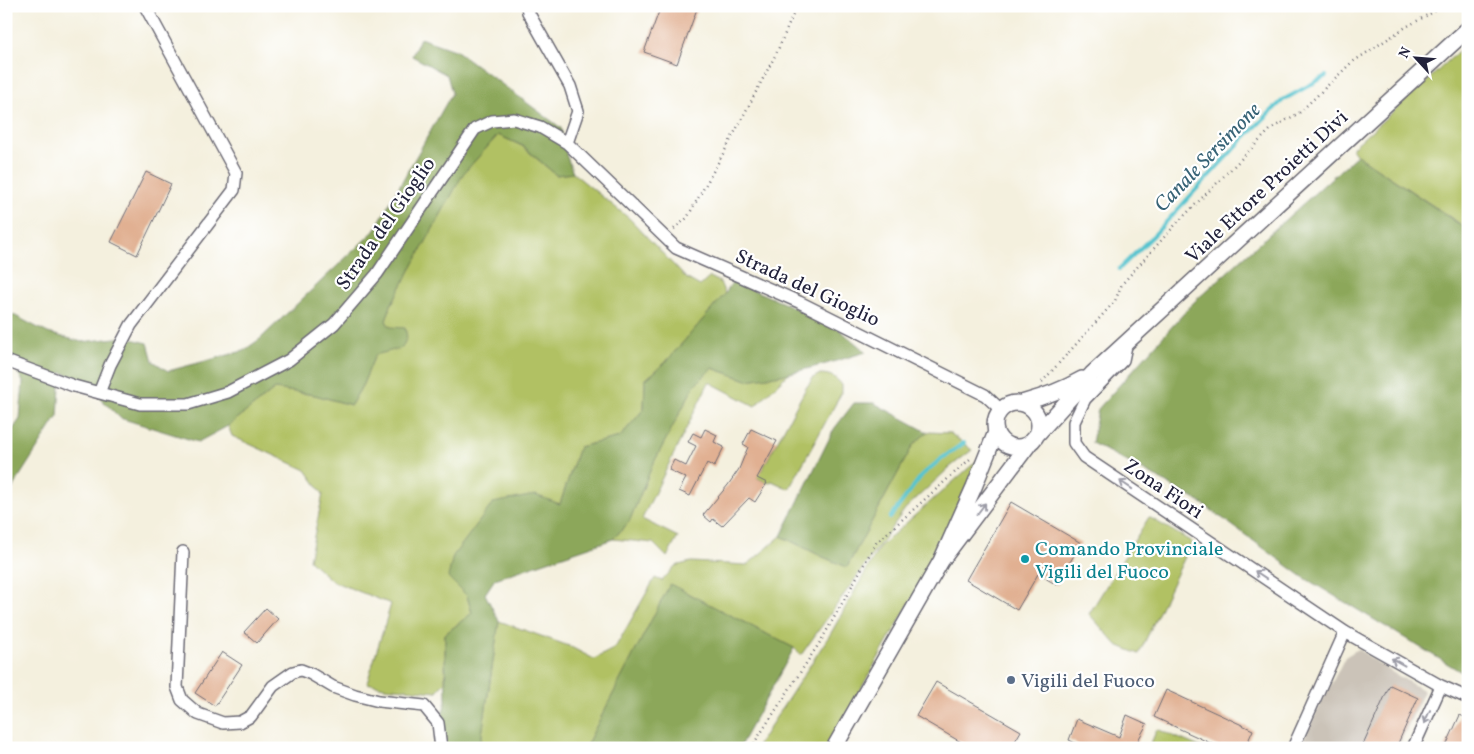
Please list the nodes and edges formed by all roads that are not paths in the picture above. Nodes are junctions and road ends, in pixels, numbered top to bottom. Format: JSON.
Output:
{"nodes":[{"id":1,"x":144,"y":6,"type":"edge"},
{"id":2,"x":527,"y":6,"type":"edge"},
{"id":3,"x":1468,"y":29,"type":"edge"},
{"id":4,"x":567,"y":143,"type":"junction"},
{"id":5,"x":1127,"y":341,"type":"junction"},
{"id":6,"x":6,"y":361,"type":"edge"},
{"id":7,"x":1092,"y":374,"type":"junction"},
{"id":8,"x":99,"y":393,"type":"junction"},
{"id":9,"x":1022,"y":403,"type":"junction"},
{"id":10,"x":1000,"y":409,"type":"junction"},
{"id":11,"x":996,"y":432,"type":"junction"},
{"id":12,"x":1032,"y":440,"type":"junction"},
{"id":13,"x":182,"y":552,"type":"dead end"},
{"id":14,"x":941,"y":562,"type":"junction"},
{"id":15,"x":1345,"y":632,"type":"junction"},
{"id":16,"x":1441,"y":686,"type":"junction"},
{"id":17,"x":1468,"y":698,"type":"edge"},
{"id":18,"x":441,"y":748,"type":"edge"},
{"id":19,"x":834,"y":748,"type":"edge"},
{"id":20,"x":1293,"y":748,"type":"edge"},
{"id":21,"x":1413,"y":748,"type":"edge"}],
"edges":[{"from":1,"to":8,"type":"street"},
{"from":2,"to":4,"type":"street"},
{"from":3,"to":5,"type":"main road","name":"Viale Ettore Proietti Divi"},
{"from":4,"to":8,"type":"street","name":"Strada del Gioglio"},
{"from":4,"to":10,"type":"street","name":"Strada del Gioglio"},
{"from":5,"to":7,"type":"main road","name":"Viale Ettore Proietti Divi"},
{"from":15,"to":5,"type":"street","name":"Zona Fiori","one_way":true},
{"from":6,"to":8,"type":"street","name":"Strada del Gioglio"},
{"from":7,"to":9,"type":"main road","name":"Viale Ettore Proietti Divi"},
{"from":7,"to":12,"type":"main road","name":"Viale Ettore Proietti Divi"},
{"from":9,"to":10,"type":"main road","name":"Viale Ettore Proietti Divi"},
{"from":9,"to":12,"type":"main road","name":"Viale Ettore Proietti Divi"},
{"from":10,"to":11,"type":"main road","name":"Viale Ettore Proietti Divi"},
{"from":11,"to":12,"type":"main road"},
{"from":11,"to":14,"type":"main road","name":"Viale Ettore Proietti Divi"},
{"from":14,"to":12,"type":"main road","name":"Viale Ettore Proietti Divi","one_way":true},
{"from":13,"to":18,"type":"street"},
{"from":14,"to":19,"type":"main road","name":"Viale Ettore Proietti Divi"},
{"from":16,"to":15,"type":"street","name":"Zona Fiori","one_way":true},
{"from":15,"to":20,"type":"street"},
{"from":16,"to":17,"type":"street","name":"Zona Fiori"},
{"from":16,"to":21,"type":"street","one_way":true}]}
